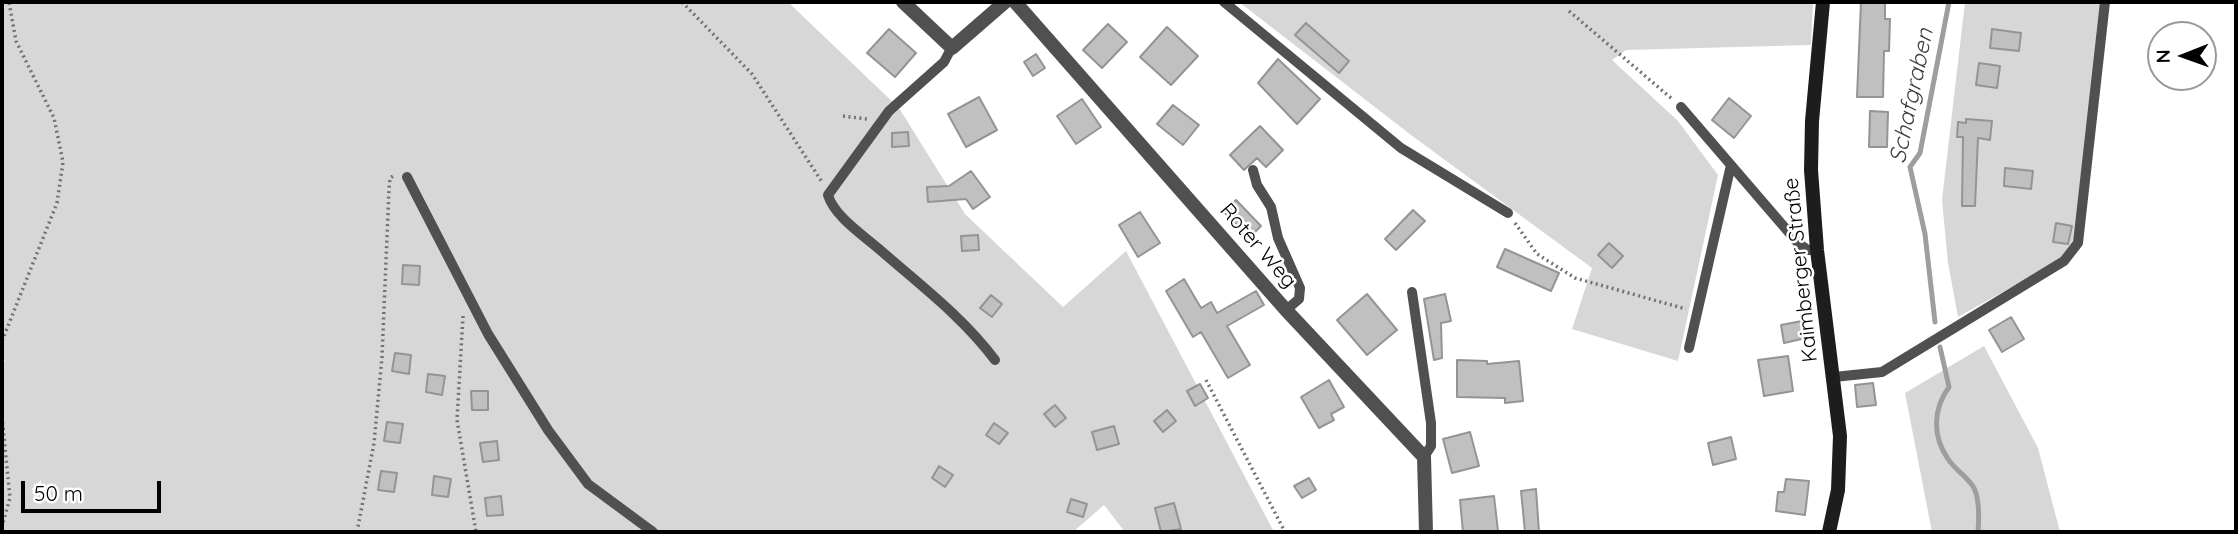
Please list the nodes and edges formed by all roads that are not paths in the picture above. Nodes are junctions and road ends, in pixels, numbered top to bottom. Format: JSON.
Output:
{"nodes":[{"id":1,"x":903,"y":2,"type":"edge"},
{"id":2,"x":1005,"y":2,"type":"edge"},
{"id":3,"x":1015,"y":2,"type":"edge"},
{"id":4,"x":1224,"y":2,"type":"edge"},
{"id":5,"x":1824,"y":2,"type":"edge"},
{"id":6,"x":2105,"y":2,"type":"edge"},
{"id":7,"x":952,"y":47,"type":"junction"},
{"id":8,"x":1681,"y":107,"type":"road end"},
{"id":9,"x":1731,"y":165,"type":"junction"},
{"id":10,"x":1254,"y":170,"type":"dead end"},
{"id":11,"x":407,"y":177,"type":"road end"},
{"id":12,"x":1508,"y":212,"type":"road end"},
{"id":13,"x":1817,"y":250,"type":"junction"},
{"id":14,"x":1412,"y":292,"type":"dead end"},
{"id":15,"x":1286,"y":310,"type":"junction"},
{"id":16,"x":1689,"y":348,"type":"dead end"},
{"id":17,"x":995,"y":360,"type":"dead end"},
{"id":18,"x":1834,"y":377,"type":"junction"},
{"id":19,"x":1424,"y":457,"type":"junction"},
{"id":20,"x":653,"y":532,"type":"edge"},
{"id":21,"x":1426,"y":532,"type":"edge"},
{"id":22,"x":1829,"y":532,"type":"edge"}],
"edges":[{"from":1,"to":7,"type":"street"},
{"from":2,"to":7,"type":"street"},
{"from":3,"to":15,"type":"street","name":"Roter Weg"},
{"from":4,"to":12,"type":"lane"},
{"from":5,"to":13,"type":"main road","name":"Kaimberger Straße"},
{"from":6,"to":18,"type":"lane"},
{"from":7,"to":17,"type":"lane"},
{"from":8,"to":9,"type":"lane"},
{"from":9,"to":13,"type":"lane"},
{"from":9,"to":16,"type":"lane"},
{"from":10,"to":15,"type":"lane"},
{"from":11,"to":20,"type":"lane"},
{"from":13,"to":18,"type":"main road","name":"Kaimberger Straße"},
{"from":14,"to":19,"type":"lane"},
{"from":15,"to":19,"type":"street","name":"Roter Weg"},
{"from":18,"to":22,"type":"main road","name":"Kaimberger Straße"},
{"from":19,"to":21,"type":"street"}]}
